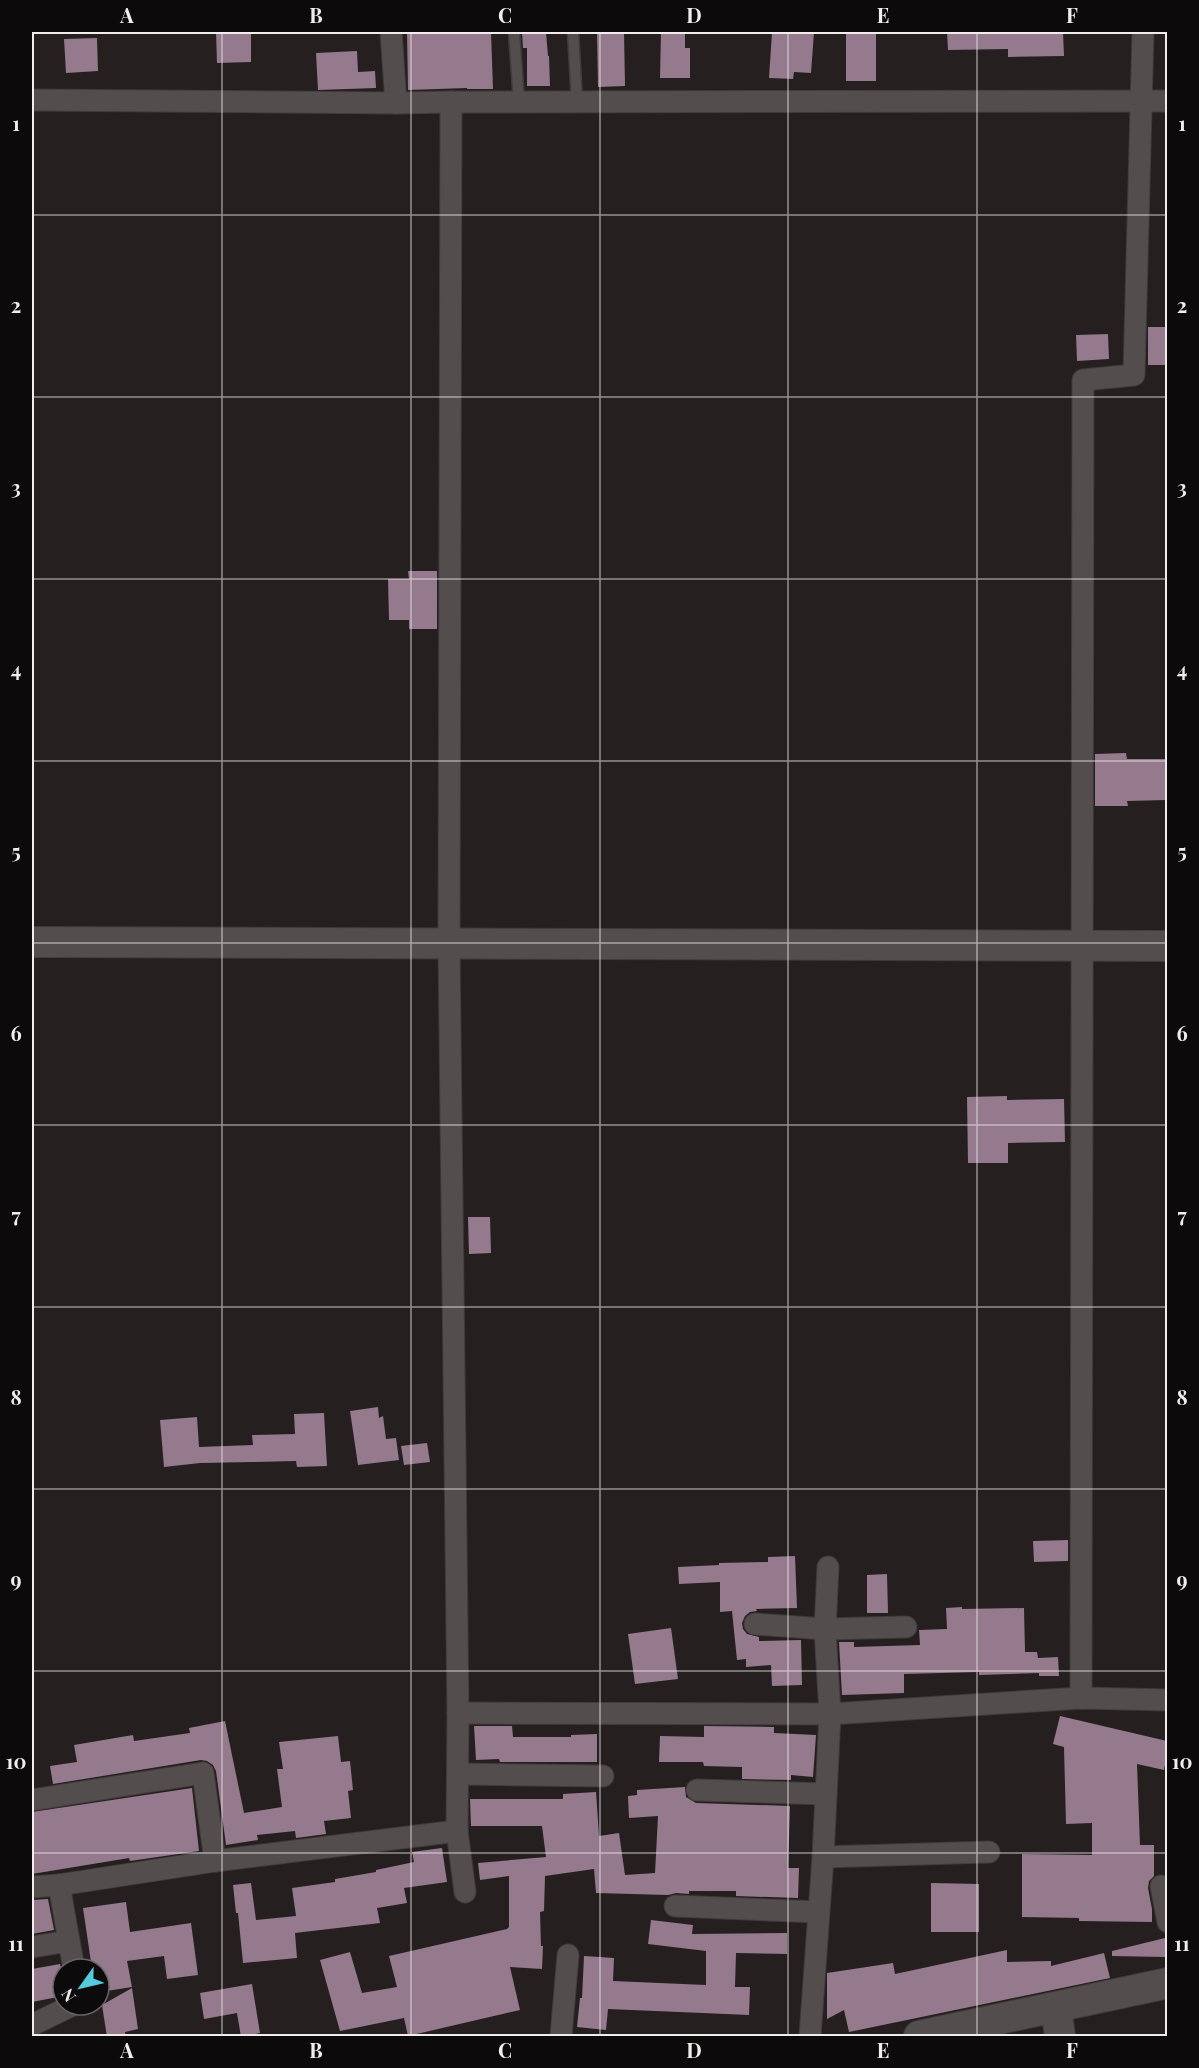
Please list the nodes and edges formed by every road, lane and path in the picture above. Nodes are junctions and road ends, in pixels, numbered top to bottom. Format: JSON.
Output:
{"nodes":[{"id":1,"x":391,"y":32,"type":"edge"},
{"id":2,"x":514,"y":32,"type":"edge"},
{"id":3,"x":573,"y":32,"type":"edge"},
{"id":4,"x":1143,"y":32,"type":"edge"},
{"id":5,"x":32,"y":100,"type":"edge"},
{"id":6,"x":1141,"y":101,"type":"junction"},
{"id":7,"x":1167,"y":101,"type":"edge"},
{"id":8,"x":451,"y":102,"type":"junction"},
{"id":9,"x":519,"y":102,"type":"junction"},
{"id":10,"x":577,"y":102,"type":"junction"},
{"id":11,"x":396,"y":103,"type":"junction"},
{"id":12,"x":32,"y":942,"type":"edge"},
{"id":13,"x":449,"y":944,"type":"junction"},
{"id":14,"x":1083,"y":946,"type":"junction"},
{"id":15,"x":1167,"y":946,"type":"edge"},
{"id":16,"x":828,"y":1566,"type":"dead end"},
{"id":17,"x":755,"y":1624,"type":"dead end"},
{"id":18,"x":906,"y":1627,"type":"dead end"},
{"id":19,"x":825,"y":1629,"type":"junction"},
{"id":20,"x":1082,"y":1698,"type":"junction"},
{"id":21,"x":1167,"y":1700,"type":"edge"},
{"id":22,"x":458,"y":1713,"type":"junction"},
{"id":23,"x":830,"y":1714,"type":"junction"},
{"id":24,"x":458,"y":1774,"type":"junction"},
{"id":25,"x":603,"y":1776,"type":"dead end"},
{"id":26,"x":697,"y":1790,"type":"dead end"},
{"id":27,"x":826,"y":1794,"type":"junction"},
{"id":28,"x":32,"y":1800,"type":"edge"},
{"id":29,"x":457,"y":1831,"type":"junction"},
{"id":30,"x":989,"y":1852,"type":"dead end"},
{"id":31,"x":823,"y":1857,"type":"junction"},
{"id":32,"x":215,"y":1861,"type":"junction"},
{"id":33,"x":59,"y":1885,"type":"junction"},
{"id":34,"x":1161,"y":1886,"type":"dead end"},
{"id":35,"x":32,"y":1887,"type":"edge"},
{"id":36,"x":465,"y":1892,"type":"dead end"},
{"id":37,"x":675,"y":1906,"type":"dead end"},
{"id":38,"x":818,"y":1912,"type":"junction"},
{"id":39,"x":1167,"y":1922,"type":"edge"},
{"id":40,"x":69,"y":1941,"type":"junction"},
{"id":41,"x":32,"y":1947,"type":"edge"},
{"id":42,"x":568,"y":1955,"type":"dead end"},
{"id":43,"x":72,"y":1957,"type":"edge"},
{"id":44,"x":1167,"y":1983,"type":"edge"},
{"id":45,"x":51,"y":2016,"type":"edge"},
{"id":46,"x":1058,"y":2022,"type":"edge"},
{"id":47,"x":32,"y":2025,"type":"edge"},
{"id":48,"x":561,"y":2037,"type":"edge"},
{"id":49,"x":810,"y":2037,"type":"edge"},
{"id":50,"x":919,"y":2037,"type":"edge"}],
"edges":[{"from":1,"to":11,"type":"street"},
{"from":2,"to":9,"type":"lane"},
{"from":3,"to":10,"type":"lane"},
{"from":4,"to":6,"type":"street"},
{"from":5,"to":11,"type":"street"},
{"from":6,"to":7,"type":"street"},
{"from":6,"to":10,"type":"street"},
{"from":6,"to":14,"type":"street"},
{"from":8,"to":9,"type":"street"},
{"from":8,"to":11,"type":"street"},
{"from":8,"to":13,"type":"street"},
{"from":9,"to":10,"type":"street"},
{"from":12,"to":13,"type":"street"},
{"from":13,"to":14,"type":"street"},
{"from":13,"to":22,"type":"street"},
{"from":14,"to":15,"type":"street"},
{"from":14,"to":20,"type":"street"},
{"from":16,"to":19,"type":"street"},
{"from":17,"to":19,"type":"street"},
{"from":18,"to":19,"type":"street"},
{"from":19,"to":23,"type":"street"},
{"from":20,"to":21,"type":"street"},
{"from":20,"to":23,"type":"street"},
{"from":22,"to":23,"type":"street"},
{"from":22,"to":24,"type":"street"},
{"from":23,"to":27,"type":"street"},
{"from":24,"to":25,"type":"street"},
{"from":24,"to":29,"type":"street"},
{"from":26,"to":27,"type":"street"},
{"from":27,"to":31,"type":"street"},
{"from":28,"to":32,"type":"street"},
{"from":29,"to":32,"type":"street"},
{"from":29,"to":36,"type":"street"},
{"from":30,"to":31,"type":"street"},
{"from":31,"to":38,"type":"street"},
{"from":32,"to":33,"type":"street"},
{"from":33,"to":35,"type":"street"},
{"from":33,"to":40,"type":"street"},
{"from":34,"to":39,"type":"street"},
{"from":37,"to":38,"type":"street"},
{"from":38,"to":49,"type":"street"},
{"from":40,"to":41,"type":"street"},
{"from":40,"to":43,"type":"street"},
{"from":42,"to":48,"type":"street"},
{"from":44,"to":46,"type":"street"},
{"from":45,"to":47,"type":"street"},
{"from":46,"to":50,"type":"street"}]}
